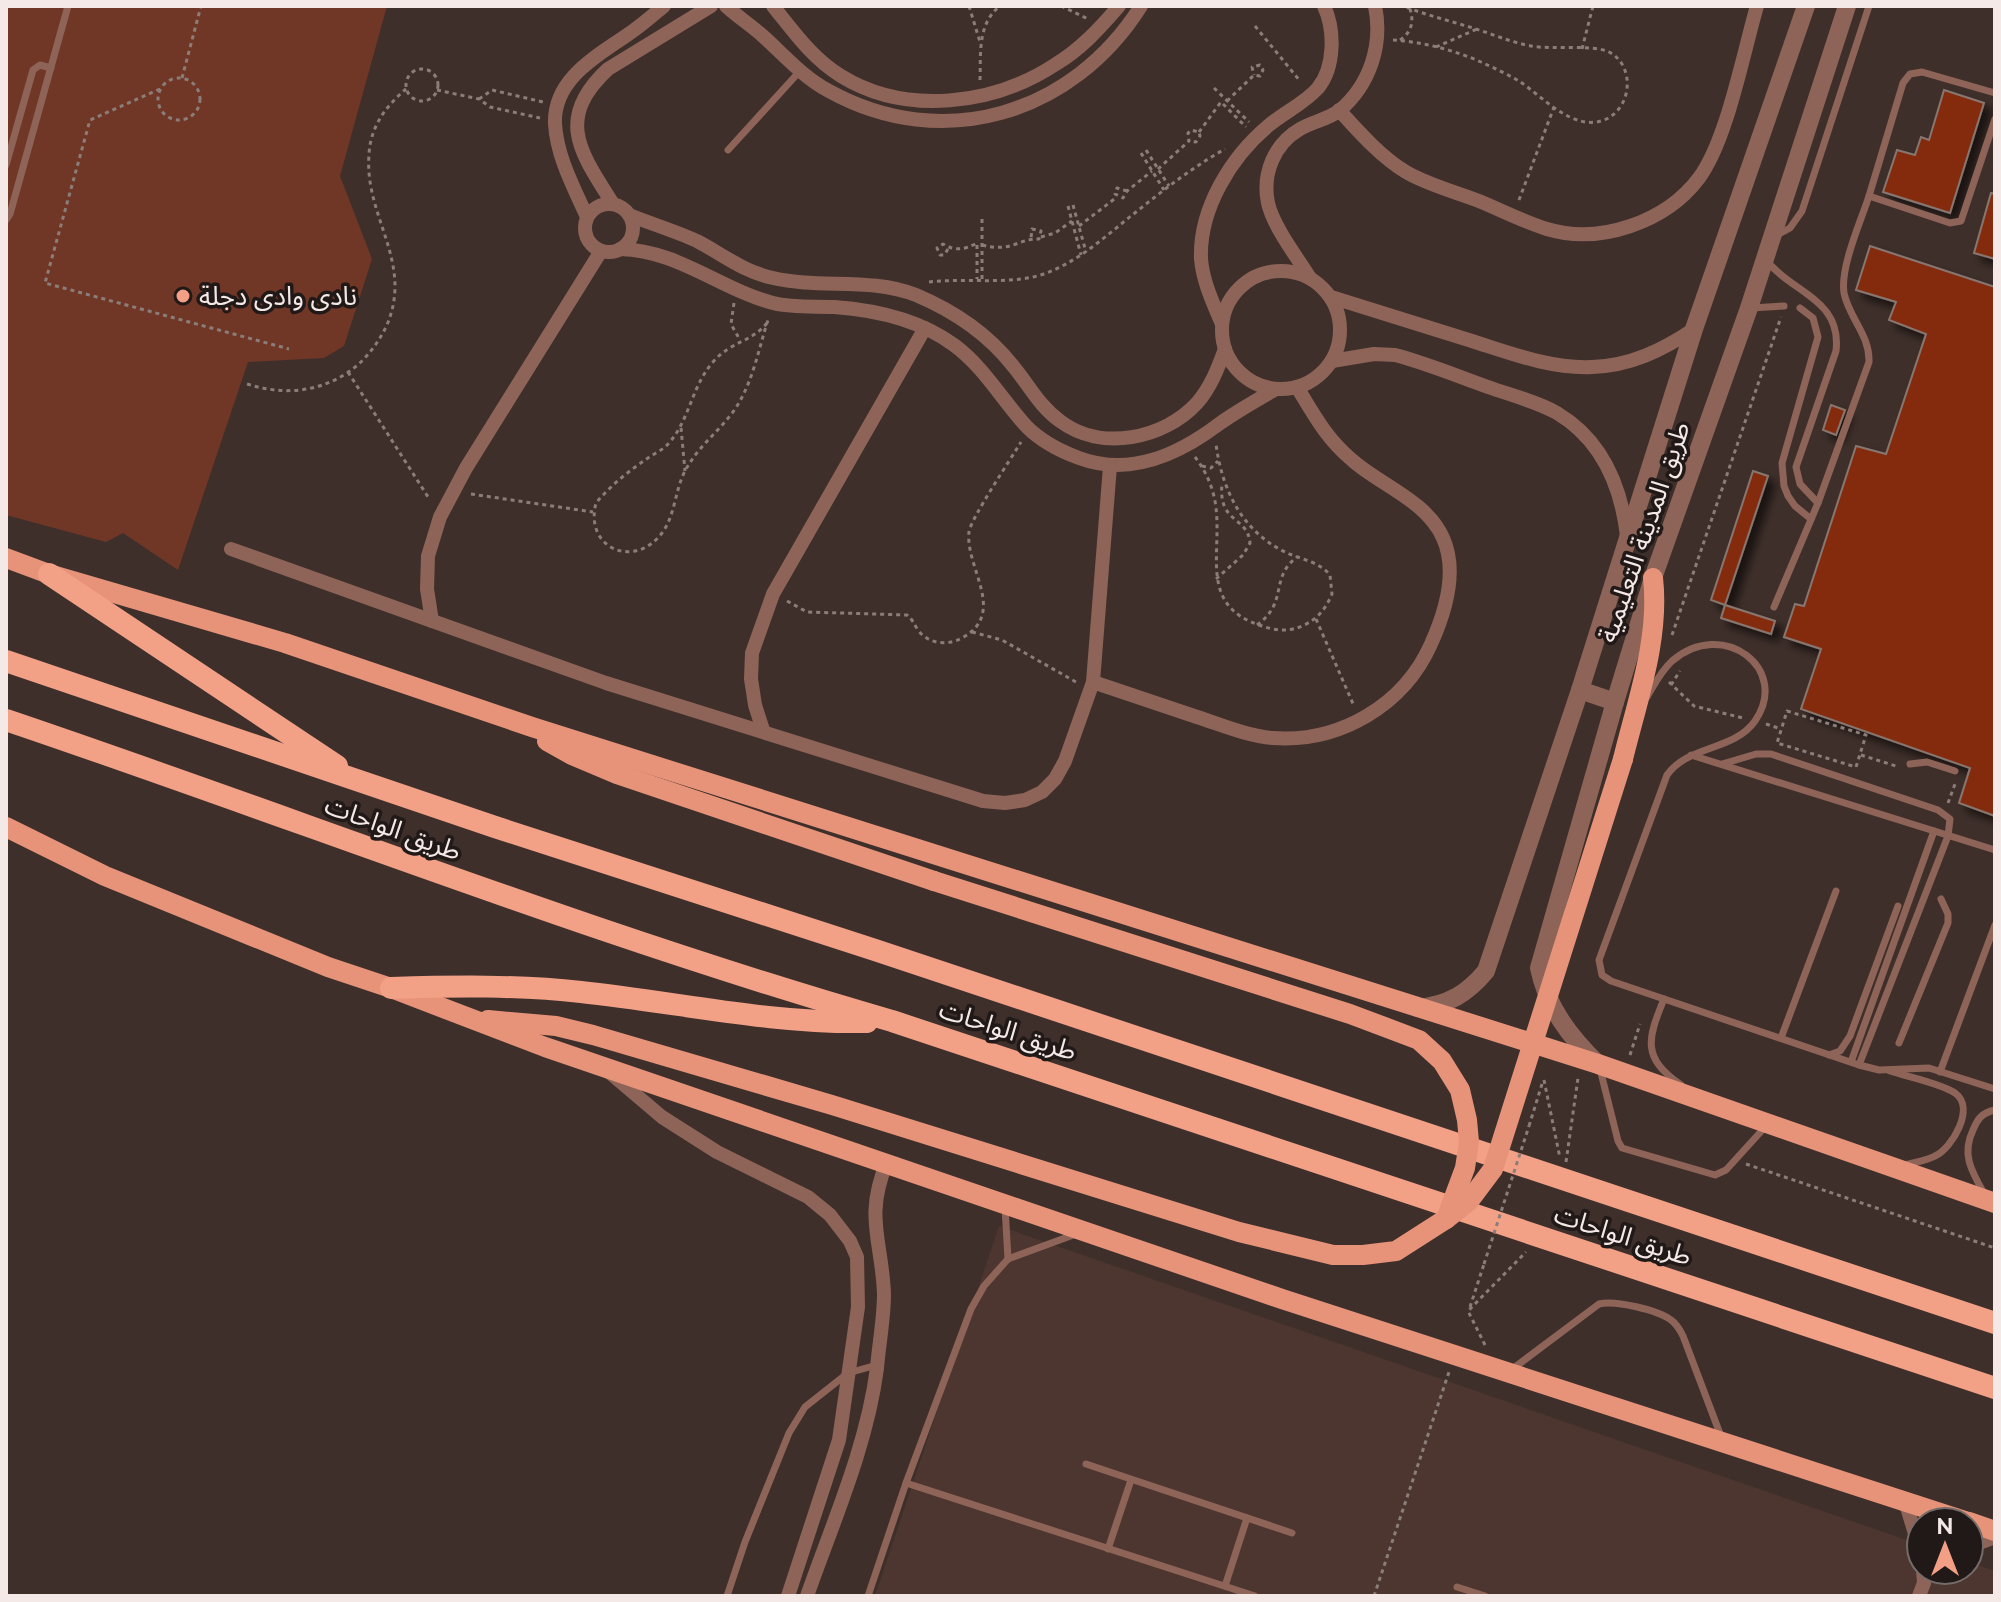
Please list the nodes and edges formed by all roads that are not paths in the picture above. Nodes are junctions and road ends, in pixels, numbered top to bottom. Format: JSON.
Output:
{"nodes":[{"id":1,"x":68,"y":6,"type":"edge"},
{"id":2,"x":664,"y":6,"type":"edge"},
{"id":3,"x":711,"y":6,"type":"edge"},
{"id":4,"x":726,"y":6,"type":"edge"},
{"id":5,"x":773,"y":6,"type":"edge"},
{"id":6,"x":1119,"y":6,"type":"edge"},
{"id":7,"x":1141,"y":6,"type":"edge"},
{"id":8,"x":1375,"y":6,"type":"edge"},
{"id":9,"x":1757,"y":6,"type":"edge"},
{"id":10,"x":1806,"y":6,"type":"edge"},
{"id":11,"x":1847,"y":6,"type":"edge"},
{"id":12,"x":1869,"y":6,"type":"edge"},
{"id":13,"x":1330,"y":7,"type":"edge"},
{"id":14,"x":1055,"y":65,"type":"junction"},
{"id":15,"x":51,"y":68,"type":"junction"},
{"id":16,"x":800,"y":71,"type":"junction"},
{"id":17,"x":1067,"y":83,"type":"junction"},
{"id":18,"x":1995,"y":93,"type":"edge"},
{"id":19,"x":1339,"y":110,"type":"junction"},
{"id":20,"x":1995,"y":119,"type":"edge"},
{"id":21,"x":6,"y":129,"type":"edge"},
{"id":22,"x":15,"y":132,"type":"junction"},
{"id":23,"x":728,"y":150,"type":"dead end"},
{"id":24,"x":6,"y":165,"type":"edge"},
{"id":25,"x":1869,"y":196,"type":"junction"},
{"id":26,"x":613,"y":204,"type":"junction"},
{"id":27,"x":629,"y":215,"type":"junction"},
{"id":28,"x":587,"y":217,"type":"junction"},
{"id":29,"x":6,"y":220,"type":"edge"},
{"id":30,"x":1772,"y":237,"type":"junction"},
{"id":31,"x":620,"y":249,"type":"junction"},
{"id":32,"x":601,"y":251,"type":"junction"},
{"id":33,"x":1765,"y":259,"type":"junction"},
{"id":34,"x":756,"y":273,"type":"junction"},
{"id":35,"x":1310,"y":278,"type":"junction"},
{"id":36,"x":744,"y":292,"type":"junction"},
{"id":37,"x":1331,"y":297,"type":"junction"},
{"id":38,"x":1784,"y":306,"type":"road end"},
{"id":39,"x":1749,"y":308,"type":"junction"},
{"id":40,"x":1800,"y":308,"type":"dead end"},
{"id":41,"x":1222,"y":324,"type":"junction"},
{"id":42,"x":925,"y":328,"type":"junction"},
{"id":43,"x":1694,"y":329,"type":"junction"},
{"id":44,"x":1225,"y":349,"type":"junction"},
{"id":45,"x":1332,"y":361,"type":"junction"},
{"id":46,"x":1297,"y":387,"type":"junction"},
{"id":47,"x":1276,"y":389,"type":"junction"},
{"id":48,"x":1046,"y":410,"type":"junction"},
{"id":49,"x":1029,"y":428,"type":"junction"},
{"id":50,"x":1110,"y":466,"type":"junction"},
{"id":51,"x":1818,"y":503,"type":"junction"},
{"id":52,"x":1811,"y":519,"type":"junction"},
{"id":53,"x":1627,"y":536,"type":"junction"},
{"id":54,"x":231,"y":549,"type":"dead end"},
{"id":55,"x":6,"y":558,"type":"edge"},
{"id":56,"x":49,"y":574,"type":"junction"},
{"id":57,"x":1653,"y":578,"type":"junction"},
{"id":58,"x":1774,"y":607,"type":"dead end"},
{"id":59,"x":432,"y":621,"type":"junction"},
{"id":60,"x":6,"y":661,"type":"edge"},
{"id":61,"x":1092,"y":686,"type":"junction"},
{"id":62,"x":1580,"y":690,"type":"junction"},
{"id":63,"x":1615,"y":702,"type":"junction"},
{"id":64,"x":6,"y":720,"type":"edge"},
{"id":65,"x":1633,"y":720,"type":"junction"},
{"id":66,"x":532,"y":727,"type":"junction"},
{"id":67,"x":763,"y":730,"type":"junction"},
{"id":68,"x":1691,"y":755,"type":"junction"},
{"id":69,"x":1722,"y":764,"type":"junction"},
{"id":70,"x":1910,"y":764,"type":"dead end"},
{"id":71,"x":1955,"y":771,"type":"dead end"},
{"id":72,"x":362,"y":782,"type":"junction"},
{"id":73,"x":6,"y":827,"type":"edge"},
{"id":74,"x":1934,"y":831,"type":"junction"},
{"id":75,"x":1948,"y":836,"type":"junction"},
{"id":76,"x":1995,"y":850,"type":"edge"},
{"id":77,"x":1836,"y":891,"type":"dead end"},
{"id":78,"x":1941,"y":899,"type":"dead end"},
{"id":79,"x":1898,"y":906,"type":"dead end"},
{"id":80,"x":1995,"y":925,"type":"edge"},
{"id":81,"x":391,"y":988,"type":"junction"},
{"id":82,"x":1664,"y":999,"type":"junction"},
{"id":83,"x":1413,"y":1008,"type":"junction"},
{"id":84,"x":468,"y":1019,"type":"junction"},
{"id":85,"x":892,"y":1021,"type":"junction"},
{"id":86,"x":1781,"y":1038,"type":"junction"},
{"id":87,"x":1899,"y":1043,"type":"dead end"},
{"id":88,"x":1829,"y":1055,"type":"junction"},
{"id":89,"x":1589,"y":1062,"type":"junction"},
{"id":90,"x":1855,"y":1064,"type":"junction"},
{"id":91,"x":602,"y":1067,"type":"junction"},
{"id":92,"x":1884,"y":1070,"type":"junction"},
{"id":93,"x":1940,"y":1072,"type":"junction"},
{"id":94,"x":1995,"y":1089,"type":"edge"},
{"id":95,"x":1709,"y":1105,"type":"junction"},
{"id":96,"x":1995,"y":1110,"type":"edge"},
{"id":97,"x":1768,"y":1125,"type":"junction"},
{"id":98,"x":887,"y":1162,"type":"junction"},
{"id":99,"x":1892,"y":1168,"type":"junction"},
{"id":100,"x":1992,"y":1202,"type":"edge"},
{"id":101,"x":1005,"y":1204,"type":"junction"},
{"id":102,"x":1446,"y":1219,"type":"junction"},
{"id":103,"x":1085,"y":1230,"type":"junction"},
{"id":104,"x":1008,"y":1259,"type":"junction"},
{"id":105,"x":1995,"y":1323,"type":"edge"},
{"id":106,"x":877,"y":1365,"type":"junction"},
{"id":107,"x":1502,"y":1369,"type":"junction"},
{"id":108,"x":848,"y":1373,"type":"junction"},
{"id":109,"x":1995,"y":1388,"type":"edge"},
{"id":110,"x":1722,"y":1442,"type":"junction"},
{"id":111,"x":1086,"y":1464,"type":"dead end"},
{"id":112,"x":1131,"y":1480,"type":"junction"},
{"id":113,"x":906,"y":1483,"type":"junction"},
{"id":114,"x":1905,"y":1501,"type":"junction"},
{"id":115,"x":1907,"y":1506,"type":"edge"},
{"id":116,"x":1920,"y":1506,"type":"edge"},
{"id":117,"x":1247,"y":1518,"type":"junction"},
{"id":118,"x":1292,"y":1533,"type":"dead end"},
{"id":119,"x":1108,"y":1549,"type":"junction"},
{"id":120,"x":795,"y":1575,"type":"junction"},
{"id":121,"x":812,"y":1581,"type":"junction"},
{"id":122,"x":1225,"y":1586,"type":"junction"},
{"id":123,"x":1457,"y":1587,"type":"dead end"},
{"id":124,"x":727,"y":1596,"type":"edge"},
{"id":125,"x":788,"y":1596,"type":"edge"},
{"id":126,"x":807,"y":1596,"type":"edge"},
{"id":127,"x":868,"y":1596,"type":"edge"},
{"id":128,"x":1255,"y":1596,"type":"edge"},
{"id":129,"x":1485,"y":1596,"type":"edge"}],
"edges":[{"from":1,"to":15,"type":"lane"},
{"from":2,"to":28,"type":"street"},
{"from":3,"to":26,"type":"street"},
{"from":4,"to":16,"type":"street"},
{"from":5,"to":14,"type":"street"},
{"from":6,"to":14,"type":"street"},
{"from":7,"to":17,"type":"street"},
{"from":8,"to":19,"type":"street"},
{"from":9,"to":19,"type":"street"},
{"from":10,"to":43,"type":"street","name":"طريق المدينة التعليمية"},
{"from":11,"to":30,"type":"street","name":"طريق المدينة التعليمية"},
{"from":12,"to":30,"type":"lane"},
{"from":13,"to":41,"type":"street"},
{"from":14,"to":17,"type":"street"},
{"from":15,"to":22,"type":"lane"},
{"from":15,"to":29,"type":"lane"},
{"from":16,"to":17,"type":"street"},
{"from":16,"to":23,"type":"lane"},
{"from":18,"to":25,"type":"lane"},
{"from":19,"to":35,"type":"street"},
{"from":20,"to":25,"type":"lane"},
{"from":21,"to":22,"type":"lane"},
{"from":22,"to":24,"type":"lane"},
{"from":25,"to":51,"type":"lane"},
{"from":26,"to":27,"type":"street"},
{"from":26,"to":28,"type":"street"},
{"from":27,"to":31,"type":"street"},
{"from":27,"to":34,"type":"street"},
{"from":28,"to":32,"type":"street"},
{"from":30,"to":33,"type":"street","name":"طريق المدينة التعليمية"},
{"from":31,"to":32,"type":"street"},
{"from":31,"to":36,"type":"street"},
{"from":32,"to":59,"type":"street"},
{"from":33,"to":39,"type":"street","name":"طريق المدينة التعليمية"},
{"from":33,"to":51,"type":"lane"},
{"from":34,"to":36,"type":"street"},
{"from":34,"to":48,"type":"street"},
{"from":35,"to":37,"type":"street"},
{"from":35,"to":41,"type":"street"},
{"from":36,"to":42,"type":"street"},
{"from":37,"to":43,"type":"street"},
{"from":37,"to":45,"type":"street"},
{"from":38,"to":39,"type":"lane"},
{"from":39,"to":57,"type":"street","name":"طريق المدينة التعليمية"},
{"from":40,"to":52,"type":"lane"},
{"from":41,"to":44,"type":"street"},
{"from":42,"to":49,"type":"street"},
{"from":42,"to":67,"type":"street"},
{"from":43,"to":53,"type":"street","name":"طريق المدينة التعليمية"},
{"from":44,"to":47,"type":"street"},
{"from":44,"to":48,"type":"street"},
{"from":45,"to":46,"type":"street"},
{"from":45,"to":53,"type":"street"},
{"from":46,"to":47,"type":"street"},
{"from":46,"to":61,"type":"street"},
{"from":47,"to":50,"type":"street"},
{"from":48,"to":49,"type":"street"},
{"from":49,"to":50,"type":"street"},
{"from":50,"to":61,"type":"street"},
{"from":51,"to":52,"type":"lane"},
{"from":52,"to":58,"type":"lane"},
{"from":53,"to":62,"type":"street","name":"طريق المدينة التعليمية"},
{"from":54,"to":59,"type":"street"},
{"from":55,"to":56,"type":"main road"},
{"from":56,"to":66,"type":"main road"},
{"from":56,"to":72,"type":"highway"},
{"from":57,"to":63,"type":"street","name":"طريق المدينة التعليمية"},
{"from":57,"to":65,"type":"main road"},
{"from":59,"to":67,"type":"street"},
{"from":60,"to":72,"type":"highway","name":"طريق الواحات"},
{"from":61,"to":67,"type":"street"},
{"from":62,"to":63,"type":"street"},
{"from":62,"to":83,"type":"street","name":"طريق المدينة التعليمية"},
{"from":63,"to":89,"type":"street","name":"طريق المدينة التعليمية"},
{"from":64,"to":85,"type":"highway","name":"طريق الواحات"},
{"from":65,"to":68,"type":"lane"},
{"from":65,"to":102,"type":"main road","bridge":true},
{"from":66,"to":83,"type":"main road"},
{"from":66,"to":102,"type":"main road","bridge":true},
{"from":68,"to":69,"type":"lane"},
{"from":68,"to":82,"type":"lane"},
{"from":69,"to":74,"type":"lane"},
{"from":69,"to":75,"type":"lane"},
{"from":70,"to":71,"type":"lane"},
{"from":72,"to":105,"type":"highway","name":"طريق الواحات"},
{"from":73,"to":81,"type":"main road"},
{"from":74,"to":75,"type":"lane"},
{"from":74,"to":90,"type":"lane"},
{"from":75,"to":76,"type":"lane"},
{"from":75,"to":90,"type":"lane"},
{"from":77,"to":86,"type":"lane"},
{"from":78,"to":87,"type":"lane"},
{"from":79,"to":88,"type":"lane"},
{"from":80,"to":93,"type":"lane"},
{"from":81,"to":84,"type":"main road"},
{"from":81,"to":85,"type":"highway"},
{"from":82,"to":86,"type":"lane"},
{"from":82,"to":95,"type":"lane"},
{"from":83,"to":89,"type":"main road"},
{"from":84,"to":91,"type":"main road"},
{"from":84,"to":102,"type":"main road"},
{"from":85,"to":109,"type":"highway","name":"طريق الواحات"},
{"from":86,"to":88,"type":"lane"},
{"from":88,"to":90,"type":"lane"},
{"from":89,"to":95,"type":"main road"},
{"from":89,"to":97,"type":"lane"},
{"from":90,"to":92,"type":"lane"},
{"from":91,"to":98,"type":"main road"},
{"from":91,"to":108,"type":"street"},
{"from":92,"to":93,"type":"lane"},
{"from":92,"to":99,"type":"lane"},
{"from":93,"to":94,"type":"lane"},
{"from":95,"to":97,"type":"main road"},
{"from":96,"to":100,"type":"lane"},
{"from":97,"to":99,"type":"main road"},
{"from":98,"to":101,"type":"main road"},
{"from":98,"to":106,"type":"street"},
{"from":99,"to":100,"type":"main road"},
{"from":101,"to":103,"type":"main road"},
{"from":101,"to":104,"type":"lane"},
{"from":103,"to":104,"type":"lane"},
{"from":103,"to":107,"type":"main road"},
{"from":104,"to":113,"type":"lane"},
{"from":106,"to":108,"type":"lane"},
{"from":106,"to":121,"type":"street"},
{"from":107,"to":110,"type":"main road"},
{"from":107,"to":110,"type":"lane"},
{"from":108,"to":120,"type":"street"},
{"from":108,"to":124,"type":"lane"},
{"from":110,"to":114,"type":"main road"},
{"from":111,"to":112,"type":"lane"},
{"from":112,"to":117,"type":"lane"},
{"from":112,"to":119,"type":"lane"},
{"from":113,"to":119,"type":"lane"},
{"from":113,"to":127,"type":"lane"},
{"from":114,"to":115,"type":"street"},
{"from":114,"to":116,"type":"main road"},
{"from":117,"to":118,"type":"lane"},
{"from":117,"to":122,"type":"lane"},
{"from":119,"to":122,"type":"lane"},
{"from":120,"to":121,"type":"street"},
{"from":120,"to":125,"type":"street"},
{"from":121,"to":126,"type":"street"},
{"from":122,"to":128,"type":"lane"},
{"from":123,"to":129,"type":"lane"}]}
